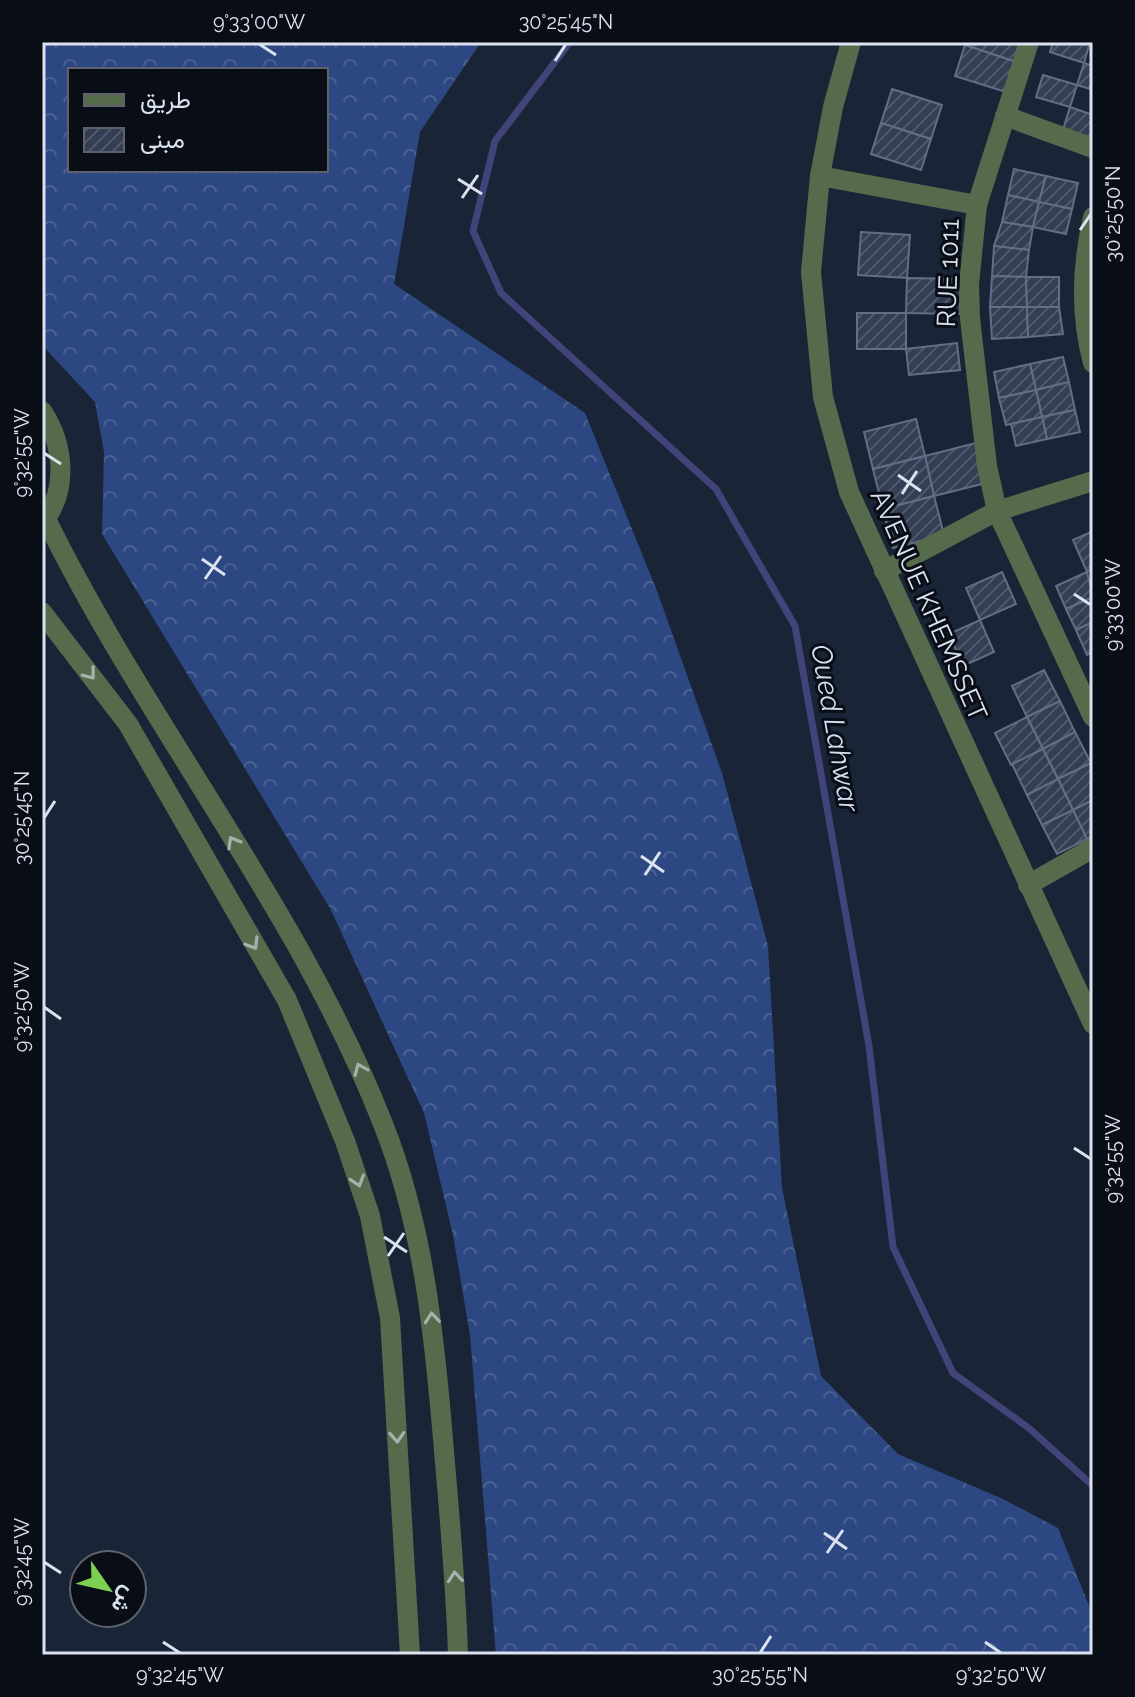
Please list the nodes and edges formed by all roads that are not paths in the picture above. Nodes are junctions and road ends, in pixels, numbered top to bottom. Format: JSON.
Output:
{"nodes":[{"id":1,"x":851,"y":42,"type":"edge"},
{"id":2,"x":1029,"y":42,"type":"edge"},
{"id":3,"x":1005,"y":116,"type":"junction"},
{"id":4,"x":1093,"y":148,"type":"edge"},
{"id":5,"x":820,"y":176,"type":"junction"},
{"id":6,"x":977,"y":205,"type":"junction"},
{"id":7,"x":1093,"y":217,"type":"edge"},
{"id":8,"x":1089,"y":251,"type":"edge"},
{"id":9,"x":1093,"y":363,"type":"edge"},
{"id":10,"x":42,"y":411,"type":"edge"},
{"id":11,"x":1093,"y":481,"type":"edge"},
{"id":12,"x":997,"y":511,"type":"junction"},
{"id":13,"x":44,"y":521,"type":"edge"},
{"id":14,"x":884,"y":571,"type":"junction"},
{"id":15,"x":42,"y":612,"type":"edge"},
{"id":16,"x":1093,"y":717,"type":"edge"},
{"id":17,"x":1093,"y":848,"type":"edge"},
{"id":18,"x":1028,"y":885,"type":"junction"},
{"id":19,"x":1093,"y":1024,"type":"edge"},
{"id":20,"x":410,"y":1655,"type":"edge"},
{"id":21,"x":458,"y":1655,"type":"edge"}],
"edges":[{"from":1,"to":5,"type":"street","name":"AVENUE KHEMSSET"},
{"from":2,"to":3,"type":"street","name":"RUE 1011"},
{"from":3,"to":4,"type":"street"},
{"from":3,"to":6,"type":"street","name":"RUE 1011"},
{"from":5,"to":6,"type":"street"},
{"from":5,"to":14,"type":"street","name":"AVENUE KHEMSSET"},
{"from":6,"to":12,"type":"street","name":"RUE 1011"},
{"from":7,"to":8,"type":"street"},
{"from":8,"to":9,"type":"street"},
{"from":10,"to":13,"type":"street"},
{"from":11,"to":12,"type":"street"},
{"from":12,"to":14,"type":"street"},
{"from":12,"to":16,"type":"street","name":"RUE 1011"},
{"from":21,"to":13,"type":"street","one_way":true},
{"from":14,"to":18,"type":"street","name":"AVENUE KHEMSSET"},
{"from":15,"to":20,"type":"street","one_way":true},
{"from":17,"to":18,"type":"street"},
{"from":18,"to":19,"type":"street","name":"AVENUE KHEMSSET"}]}
